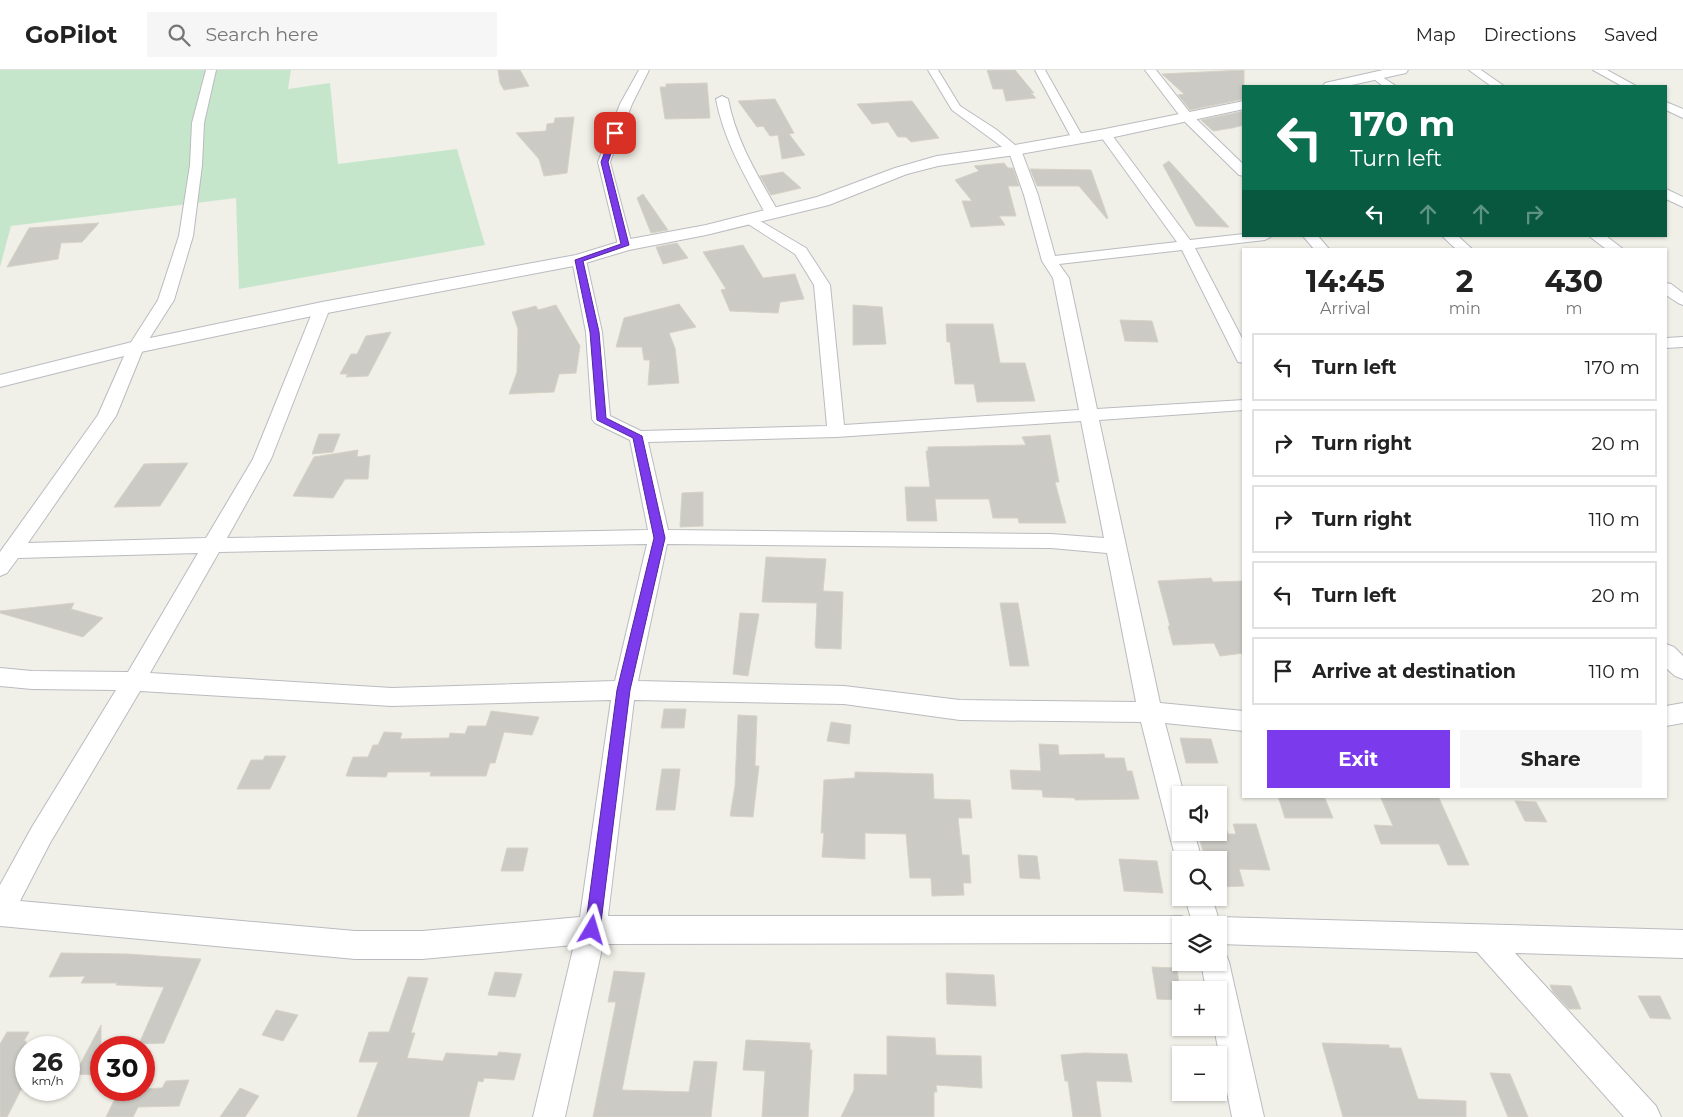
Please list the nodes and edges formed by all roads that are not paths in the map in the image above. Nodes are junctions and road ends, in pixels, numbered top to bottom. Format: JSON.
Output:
{"nodes":[{"id":1,"x":211,"y":70,"type":"edge"},
{"id":2,"x":644,"y":70,"type":"edge"},
{"id":3,"x":933,"y":70,"type":"edge"},
{"id":4,"x":1040,"y":70,"type":"edge"},
{"id":5,"x":1150,"y":70,"type":"edge"},
{"id":6,"x":1401,"y":70,"type":"edge"},
{"id":7,"x":1474,"y":70,"type":"edge"},
{"id":8,"x":1598,"y":70,"type":"edge"},
{"id":9,"x":1376,"y":76,"type":"junction"},
{"id":10,"x":1335,"y":85,"type":"edge"},
{"id":11,"x":1389,"y":85,"type":"edge"},
{"id":12,"x":1496,"y":85,"type":"edge"},
{"id":13,"x":1628,"y":85,"type":"edge"},
{"id":14,"x":722,"y":99,"type":"dead end"},
{"id":15,"x":1242,"y":105,"type":"edge"},
{"id":16,"x":1667,"y":106,"type":"edge"},
{"id":17,"x":1683,"y":114,"type":"edge"},
{"id":18,"x":1187,"y":117,"type":"junction"},
{"id":19,"x":1105,"y":134,"type":"junction"},
{"id":20,"x":1078,"y":139,"type":"junction"},
{"id":21,"x":1014,"y":150,"type":"junction"},
{"id":22,"x":1242,"y":170,"type":"edge"},
{"id":23,"x":1667,"y":194,"type":"edge"},
{"id":24,"x":1683,"y":203,"type":"edge"},
{"id":25,"x":772,"y":213,"type":"junction"},
{"id":26,"x":750,"y":219,"type":"junction"},
{"id":27,"x":1257,"y":237,"type":"edge"},
{"id":28,"x":1311,"y":237,"type":"edge"},
{"id":29,"x":1450,"y":237,"type":"edge"},
{"id":30,"x":1598,"y":237,"type":"edge"},
{"id":31,"x":625,"y":245,"type":"junction"},
{"id":32,"x":1187,"y":246,"type":"junction"},
{"id":33,"x":1321,"y":248,"type":"edge"},
{"id":34,"x":1464,"y":248,"type":"edge"},
{"id":35,"x":1614,"y":248,"type":"edge"},
{"id":36,"x":579,"y":260,"type":"junction"},
{"id":37,"x":1049,"y":260,"type":"junction"},
{"id":38,"x":1667,"y":288,"type":"edge"},
{"id":39,"x":1683,"y":300,"type":"edge"},
{"id":40,"x":322,"y":308,"type":"junction"},
{"id":41,"x":1683,"y":342,"type":"edge"},
{"id":42,"x":1667,"y":343,"type":"edge"},
{"id":43,"x":136,"y":347,"type":"junction"},
{"id":44,"x":1242,"y":354,"type":"edge"},
{"id":45,"x":0,"y":382,"type":"edge"},
{"id":46,"x":1242,"y":405,"type":"edge"},
{"id":47,"x":1089,"y":416,"type":"junction"},
{"id":48,"x":836,"y":431,"type":"junction"},
{"id":49,"x":638,"y":436,"type":"junction"},
{"id":50,"x":659,"y":538,"type":"junction"},
{"id":51,"x":212,"y":545,"type":"junction"},
{"id":52,"x":1115,"y":546,"type":"junction"},
{"id":53,"x":12,"y":551,"type":"junction"},
{"id":54,"x":0,"y":568,"type":"edge"},
{"id":55,"x":0,"y":677,"type":"edge"},
{"id":56,"x":134,"y":681,"type":"junction"},
{"id":57,"x":624,"y":690,"type":"junction"},
{"id":58,"x":1150,"y":712,"type":"junction"},
{"id":59,"x":1683,"y":713,"type":"edge"},
{"id":60,"x":1667,"y":716,"type":"edge"},
{"id":61,"x":1242,"y":721,"type":"edge"},
{"id":62,"x":1172,"y":797,"type":"edge"},
{"id":63,"x":0,"y":912,"type":"edge"},
{"id":64,"x":592,"y":930,"type":"junction"},
{"id":65,"x":1172,"y":930,"type":"edge"},
{"id":66,"x":1227,"y":930,"type":"edge"},
{"id":67,"x":1484,"y":939,"type":"junction"},
{"id":68,"x":1683,"y":944,"type":"edge"},
{"id":69,"x":1217,"y":971,"type":"edge"},
{"id":70,"x":549,"y":1117,"type":"edge"},
{"id":71,"x":1248,"y":1117,"type":"edge"},
{"id":72,"x":1645,"y":1117,"type":"edge"}],
"edges":[{"from":1,"to":43,"type":"street"},
{"from":2,"to":31,"type":"street"},
{"from":3,"to":21,"type":"street"},
{"from":4,"to":20,"type":"street"},
{"from":5,"to":18,"type":"street"},
{"from":6,"to":9,"type":"street"},
{"from":7,"to":12,"type":"street"},
{"from":8,"to":13,"type":"street"},
{"from":9,"to":10,"type":"street"},
{"from":9,"to":11,"type":"street"},
{"from":14,"to":25,"type":"street"},
{"from":15,"to":18,"type":"street"},
{"from":16,"to":17,"type":"street"},
{"from":18,"to":19,"type":"street"},
{"from":18,"to":22,"type":"street"},
{"from":19,"to":20,"type":"street"},
{"from":19,"to":32,"type":"street"},
{"from":20,"to":21,"type":"street"},
{"from":21,"to":25,"type":"street"},
{"from":21,"to":37,"type":"street"},
{"from":23,"to":24,"type":"street"},
{"from":25,"to":26,"type":"street"},
{"from":26,"to":31,"type":"street"},
{"from":26,"to":48,"type":"street"},
{"from":27,"to":32,"type":"street"},
{"from":28,"to":33,"type":"street"},
{"from":29,"to":34,"type":"street"},
{"from":30,"to":35,"type":"street"},
{"from":31,"to":36,"type":"street"},
{"from":32,"to":37,"type":"street"},
{"from":32,"to":44,"type":"street"},
{"from":36,"to":40,"type":"street"},
{"from":36,"to":49,"type":"street"},
{"from":37,"to":47,"type":"street"},
{"from":38,"to":39,"type":"street"},
{"from":40,"to":43,"type":"street"},
{"from":40,"to":51,"type":"street"},
{"from":41,"to":42,"type":"street"},
{"from":43,"to":45,"type":"street"},
{"from":43,"to":53,"type":"street"},
{"from":46,"to":47,"type":"street"},
{"from":47,"to":48,"type":"street"},
{"from":47,"to":52,"type":"street"},
{"from":48,"to":49,"type":"street"},
{"from":49,"to":50,"type":"street"},
{"from":50,"to":51,"type":"street"},
{"from":50,"to":52,"type":"street"},
{"from":50,"to":57,"type":"street"},
{"from":51,"to":53,"type":"street"},
{"from":51,"to":56,"type":"street"},
{"from":52,"to":58,"type":"street"},
{"from":53,"to":54,"type":"street"},
{"from":55,"to":56,"type":"street"},
{"from":56,"to":57,"type":"street"},
{"from":56,"to":63,"type":"street"},
{"from":57,"to":58,"type":"street"},
{"from":57,"to":64,"type":"street"},
{"from":58,"to":61,"type":"street"},
{"from":58,"to":62,"type":"street"},
{"from":59,"to":60,"type":"street"},
{"from":63,"to":64,"type":"street"},
{"from":64,"to":65,"type":"street"},
{"from":64,"to":70,"type":"street"},
{"from":66,"to":67,"type":"street"},
{"from":67,"to":68,"type":"street"},
{"from":67,"to":72,"type":"street"},
{"from":69,"to":71,"type":"street"}]}
